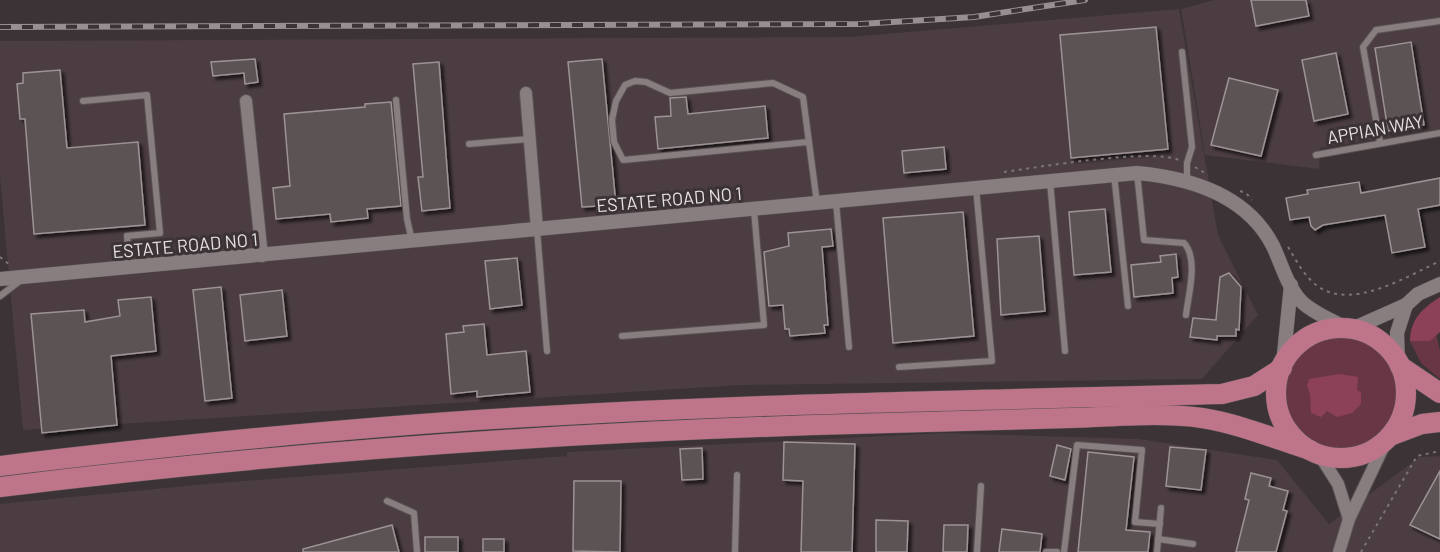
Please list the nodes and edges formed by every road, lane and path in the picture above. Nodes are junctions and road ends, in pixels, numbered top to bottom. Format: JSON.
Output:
{"nodes":[{"id":1,"x":1440,"y":21,"type":"edge"},
{"id":2,"x":1182,"y":52,"type":"dead end"},
{"id":3,"x":526,"y":93,"type":"dead end"},
{"id":4,"x":396,"y":100,"type":"dead end"},
{"id":5,"x":83,"y":101,"type":"dead end"},
{"id":6,"x":246,"y":101,"type":"dead end"},
{"id":7,"x":1440,"y":133,"type":"edge"},
{"id":8,"x":530,"y":139,"type":"junction"},
{"id":9,"x":808,"y":142,"type":"junction"},
{"id":10,"x":1380,"y":142,"type":"junction"},
{"id":11,"x":469,"y":144,"type":"dead end"},
{"id":12,"x":1316,"y":154,"type":"dead end"},
{"id":13,"x":1137,"y":173,"type":"junction"},
{"id":14,"x":1114,"y":174,"type":"junction"},
{"id":15,"x":1050,"y":180,"type":"junction"},
{"id":16,"x":1187,"y":182,"type":"junction"},
{"id":17,"x":976,"y":188,"type":"junction"},
{"id":18,"x":1222,"y":194,"type":"junction"},
{"id":19,"x":836,"y":202,"type":"junction"},
{"id":20,"x":1253,"y":202,"type":"dead end"},
{"id":21,"x":817,"y":204,"type":"junction"},
{"id":22,"x":754,"y":209,"type":"junction"},
{"id":23,"x":537,"y":229,"type":"junction"},
{"id":24,"x":412,"y":241,"type":"junction"},
{"id":25,"x":1287,"y":245,"type":"dead end"},
{"id":26,"x":262,"y":256,"type":"junction"},
{"id":27,"x":1440,"y":261,"type":"edge"},
{"id":28,"x":130,"y":268,"type":"junction"},
{"id":29,"x":26,"y":277,"type":"junction"},
{"id":30,"x":0,"y":279,"type":"edge"},
{"id":31,"x":1440,"y":284,"type":"edge"},
{"id":32,"x":1291,"y":285,"type":"junction"},
{"id":33,"x":0,"y":296,"type":"edge"},
{"id":34,"x":1406,"y":305,"type":"junction"},
{"id":35,"x":1128,"y":306,"type":"dead end"},
{"id":36,"x":1186,"y":315,"type":"dead end"},
{"id":37,"x":1349,"y":329,"type":"junction"},
{"id":38,"x":622,"y":336,"type":"dead end"},
{"id":39,"x":849,"y":347,"type":"dead end"},
{"id":40,"x":547,"y":351,"type":"dead end"},
{"id":41,"x":1065,"y":351,"type":"dead end"},
{"id":42,"x":1399,"y":364,"type":"junction"},
{"id":43,"x":1283,"y":366,"type":"junction"},
{"id":44,"x":899,"y":368,"type":"dead end"},
{"id":45,"x":1440,"y":393,"type":"edge"},
{"id":46,"x":1440,"y":422,"type":"edge"},
{"id":47,"x":1388,"y":437,"type":"junction"},
{"id":48,"x":1440,"y":451,"type":"edge"},
{"id":49,"x":1314,"y":452,"type":"junction"},
{"id":50,"x":0,"y":466,"type":"edge"},
{"id":51,"x":737,"y":476,"type":"dead end"},
{"id":52,"x":981,"y":486,"type":"dead end"},
{"id":53,"x":0,"y":487,"type":"edge"},
{"id":54,"x":387,"y":501,"type":"dead end"},
{"id":55,"x":1161,"y":508,"type":"dead end"},
{"id":56,"x":1349,"y":519,"type":"junction"},
{"id":57,"x":1160,"y":524,"type":"junction"},
{"id":58,"x":1158,"y":539,"type":"junction"},
{"id":59,"x":1193,"y":544,"type":"dead end"},
{"id":60,"x":417,"y":552,"type":"edge"},
{"id":61,"x":735,"y":552,"type":"edge"},
{"id":62,"x":977,"y":552,"type":"edge"},
{"id":63,"x":1046,"y":552,"type":"edge"},
{"id":64,"x":1057,"y":552,"type":"edge"},
{"id":65,"x":1064,"y":552,"type":"edge"},
{"id":66,"x":1157,"y":552,"type":"edge"},
{"id":67,"x":1339,"y":552,"type":"edge"},
{"id":68,"x":1361,"y":552,"type":"edge"}],
"edges":[{"from":1,"to":10,"type":"lane"},
{"from":2,"to":16,"type":"lane"},
{"from":3,"to":8,"type":"street"},
{"from":4,"to":24,"type":"lane"},
{"from":5,"to":28,"type":"lane"},
{"from":6,"to":26,"type":"street"},
{"from":7,"to":10,"type":"lane","name":"APPIAN WAY"},
{"from":8,"to":11,"type":"lane"},
{"from":8,"to":23,"type":"street"},
{"from":9,"to":9,"type":"lane"},
{"from":9,"to":21,"type":"lane"},
{"from":10,"to":12,"type":"lane","name":"APPIAN WAY"},
{"from":13,"to":14,"type":"street","name":"ESTATE ROAD NO 1"},
{"from":13,"to":16,"type":"street","name":"ESTATE ROAD NO 1"},
{"from":13,"to":36,"type":"lane"},
{"from":14,"to":15,"type":"street","name":"ESTATE ROAD NO 1"},
{"from":14,"to":35,"type":"lane"},
{"from":15,"to":17,"type":"street","name":"ESTATE ROAD NO 1"},
{"from":15,"to":41,"type":"lane"},
{"from":16,"to":18,"type":"street","name":"ESTATE ROAD NO 1"},
{"from":17,"to":19,"type":"street","name":"ESTATE ROAD NO 1"},
{"from":17,"to":44,"type":"lane"},
{"from":18,"to":20,"type":"path"},
{"from":18,"to":32,"type":"street","name":"ESTATE ROAD NO 1"},
{"from":19,"to":21,"type":"street","name":"ESTATE ROAD NO 1"},
{"from":19,"to":39,"type":"lane"},
{"from":21,"to":22,"type":"street","name":"ESTATE ROAD NO 1"},
{"from":22,"to":23,"type":"street","name":"ESTATE ROAD NO 1"},
{"from":22,"to":38,"type":"lane"},
{"from":23,"to":24,"type":"street","name":"ESTATE ROAD NO 1"},
{"from":23,"to":40,"type":"lane"},
{"from":24,"to":26,"type":"street","name":"ESTATE ROAD NO 1"},
{"from":25,"to":27,"type":"path"},
{"from":26,"to":28,"type":"street","name":"ESTATE ROAD NO 1"},
{"from":28,"to":29,"type":"street","name":"ESTATE ROAD NO 1"},
{"from":29,"to":30,"type":"street","name":"ESTATE ROAD NO 1"},
{"from":29,"to":33,"type":"lane"},
{"from":31,"to":34,"type":"street"},
{"from":32,"to":37,"type":"street","name":"ESTATE ROAD NO 1"},
{"from":32,"to":43,"type":"street"},
{"from":34,"to":37,"type":"street"},
{"from":34,"to":42,"type":"street"},
{"from":37,"to":42,"type":"highway"},
{"from":37,"to":43,"type":"highway"},
{"from":42,"to":45,"type":"highway"},
{"from":42,"to":47,"type":"highway"},
{"from":43,"to":49,"type":"highway"},
{"from":43,"to":50,"type":"highway"},
{"from":46,"to":47,"type":"highway"},
{"from":47,"to":49,"type":"highway"},
{"from":47,"to":56,"type":"street"},
{"from":48,"to":68,"type":"path"},
{"from":49,"to":53,"type":"highway"},
{"from":49,"to":56,"type":"street"},
{"from":51,"to":61,"type":"lane"},
{"from":52,"to":62,"type":"lane"},
{"from":54,"to":60,"type":"lane"},
{"from":55,"to":57,"type":"lane"},
{"from":56,"to":67,"type":"street"},
{"from":57,"to":58,"type":"lane"},
{"from":57,"to":65,"type":"lane"},
{"from":58,"to":59,"type":"lane"},
{"from":58,"to":66,"type":"lane"},
{"from":63,"to":64,"type":"lane"}]}
